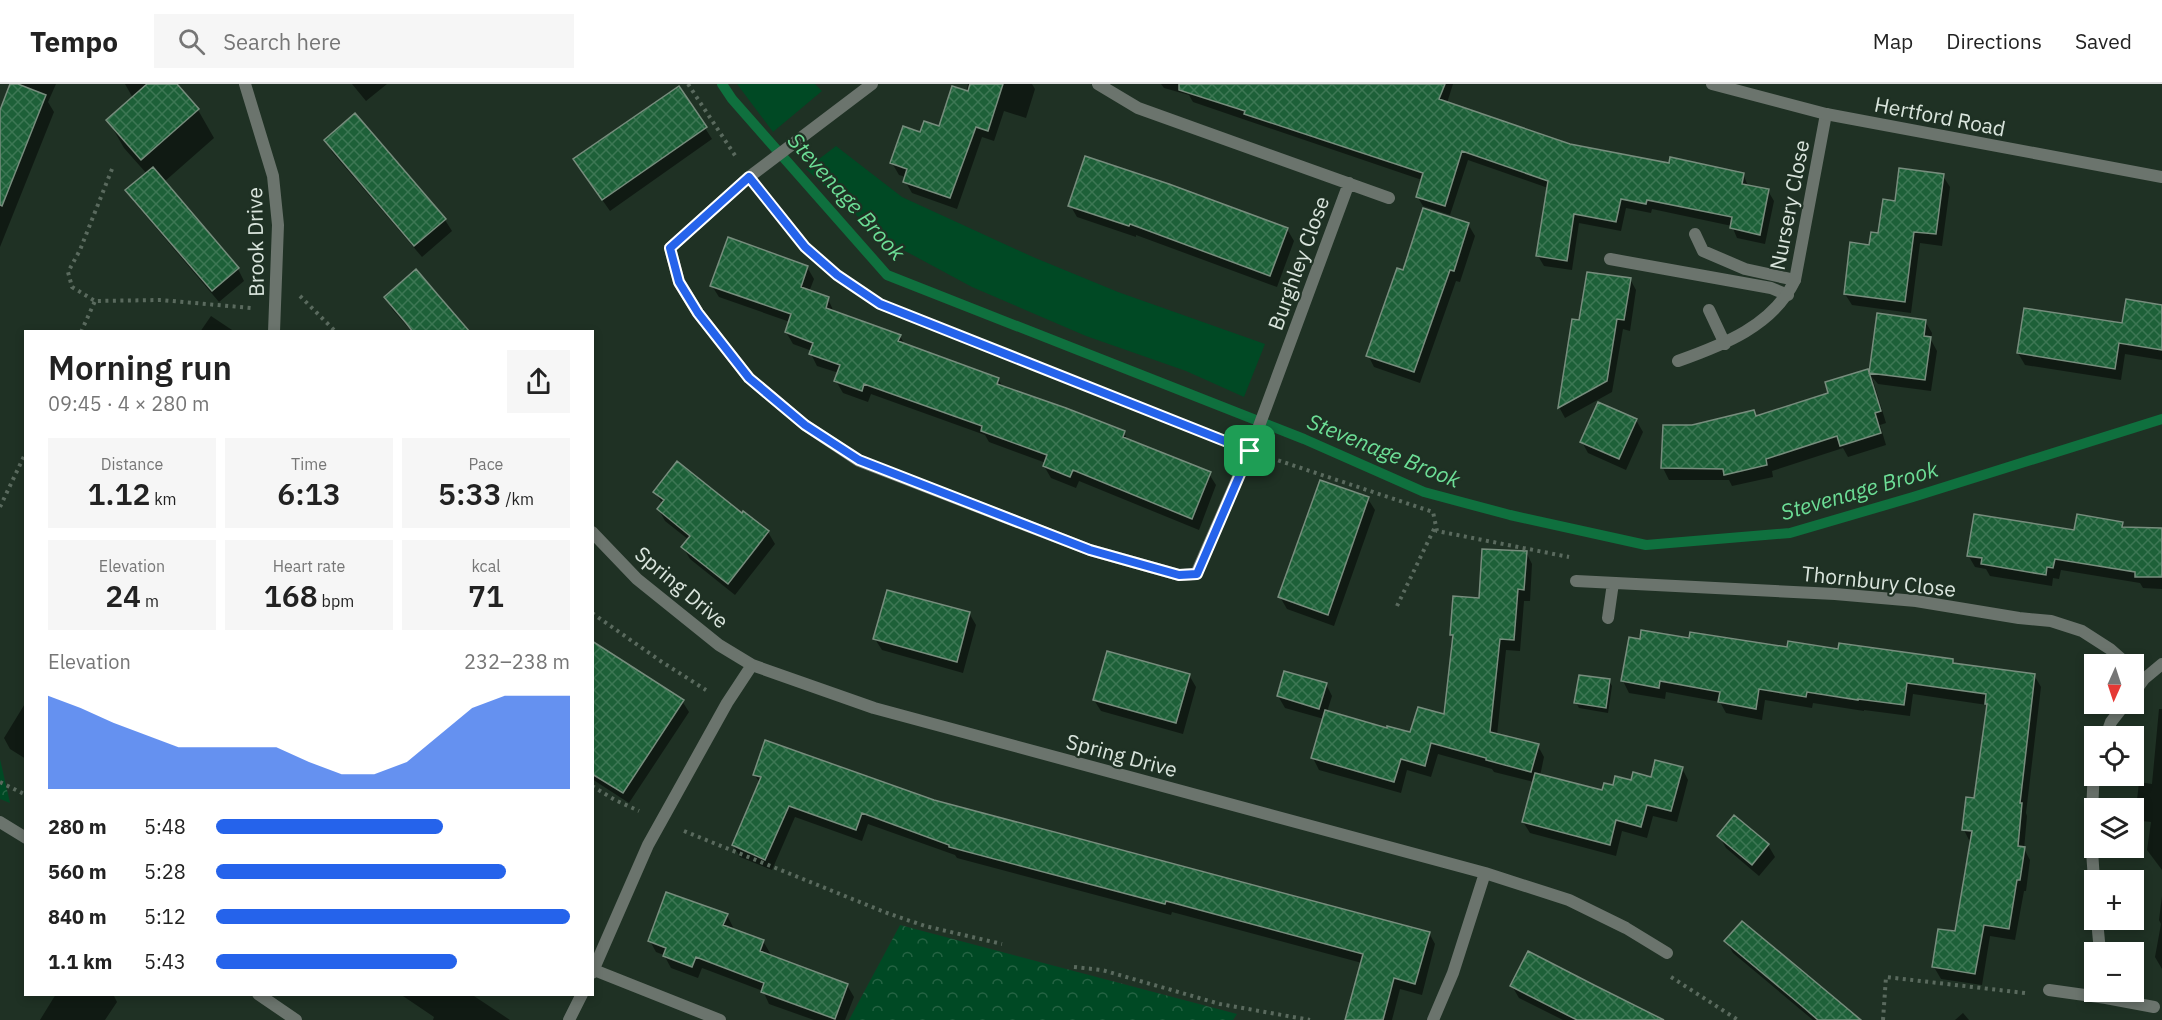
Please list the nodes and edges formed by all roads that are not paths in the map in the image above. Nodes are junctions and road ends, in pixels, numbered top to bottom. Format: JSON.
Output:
{"nodes":[{"id":1,"x":245,"y":84,"type":"edge"},
{"id":2,"x":872,"y":84,"type":"edge"},
{"id":3,"x":1098,"y":84,"type":"edge"},
{"id":4,"x":1712,"y":84,"type":"edge"},
{"id":5,"x":1826,"y":114,"type":"junction"},
{"id":6,"x":2162,"y":177,"type":"edge"},
{"id":7,"x":1349,"y":183,"type":"junction"},
{"id":8,"x":1389,"y":198,"type":"dead end"},
{"id":9,"x":1695,"y":234,"type":"dead end"},
{"id":10,"x":1610,"y":259,"type":"dead end"},
{"id":11,"x":1795,"y":280,"type":"junction"},
{"id":12,"x":1788,"y":295,"type":"junction"},
{"id":13,"x":1709,"y":310,"type":"dead end"},
{"id":14,"x":274,"y":330,"type":"edge"},
{"id":15,"x":1725,"y":344,"type":"junction"},
{"id":16,"x":1678,"y":361,"type":"dead end"},
{"id":17,"x":594,"y":534,"type":"edge"},
{"id":18,"x":1576,"y":581,"type":"road end"},
{"id":19,"x":1613,"y":583,"type":"junction"},
{"id":20,"x":1608,"y":618,"type":"dead end"},
{"id":21,"x":2116,"y":654,"type":"edge"},
{"id":22,"x":2162,"y":664,"type":"edge"},
{"id":23,"x":752,"y":665,"type":"junction"},
{"id":24,"x":2144,"y":679,"type":"edge"},
{"id":25,"x":2093,"y":786,"type":"edge"},
{"id":26,"x":0,"y":822,"type":"edge"},
{"id":27,"x":24,"y":837,"type":"edge"},
{"id":28,"x":2093,"y":870,"type":"edge"},
{"id":29,"x":1485,"y":873,"type":"junction"},
{"id":30,"x":1667,"y":953,"type":"road end"},
{"id":31,"x":594,"y":970,"type":"edge"},
{"id":32,"x":594,"y":972,"type":"edge"},
{"id":33,"x":2049,"y":990,"type":"road end"},
{"id":34,"x":2084,"y":993,"type":"edge"},
{"id":35,"x":261,"y":996,"type":"edge"},
{"id":36,"x":581,"y":996,"type":"edge"},
{"id":37,"x":2134,"y":1002,"type":"edge"},
{"id":38,"x":2154,"y":1007,"type":"dead end"},
{"id":39,"x":296,"y":1020,"type":"edge"},
{"id":40,"x":569,"y":1020,"type":"edge"},
{"id":41,"x":720,"y":1020,"type":"edge"},
{"id":42,"x":1433,"y":1020,"type":"edge"}],
"edges":[{"from":1,"to":14,"type":"street","name":"Brook Drive"},
{"from":2,"to":7,"type":"street","name":"Burghley Close"},
{"from":3,"to":7,"type":"street","name":"Burghley Close"},
{"from":4,"to":5,"type":"street","name":"Hertford Road"},
{"from":5,"to":6,"type":"street","name":"Hertford Road"},
{"from":5,"to":11,"type":"street","name":"Nursery Close"},
{"from":7,"to":8,"type":"street"},
{"from":9,"to":11,"type":"street"},
{"from":10,"to":12,"type":"street"},
{"from":11,"to":12,"type":"street","name":"Nursery Close"},
{"from":12,"to":15,"type":"street","name":"Nursery Close"},
{"from":13,"to":15,"type":"street"},
{"from":15,"to":16,"type":"street","name":"Nursery Close"},
{"from":17,"to":23,"type":"street","name":"Spring Drive"},
{"from":18,"to":19,"type":"street","name":"Thornbury Close"},
{"from":19,"to":20,"type":"street"},
{"from":19,"to":21,"type":"street","name":"Thornbury Close"},
{"from":22,"to":24,"type":"street"},
{"from":23,"to":29,"type":"street","name":"Spring Drive"},
{"from":23,"to":31,"type":"street"},
{"from":25,"to":28,"type":"street"},
{"from":26,"to":27,"type":"street"},
{"from":29,"to":30,"type":"street","name":"Spring Drive"},
{"from":29,"to":42,"type":"street"},
{"from":32,"to":41,"type":"street"},
{"from":33,"to":34,"type":"street"},
{"from":35,"to":39,"type":"street"},
{"from":36,"to":40,"type":"street"},
{"from":37,"to":38,"type":"street"}]}
